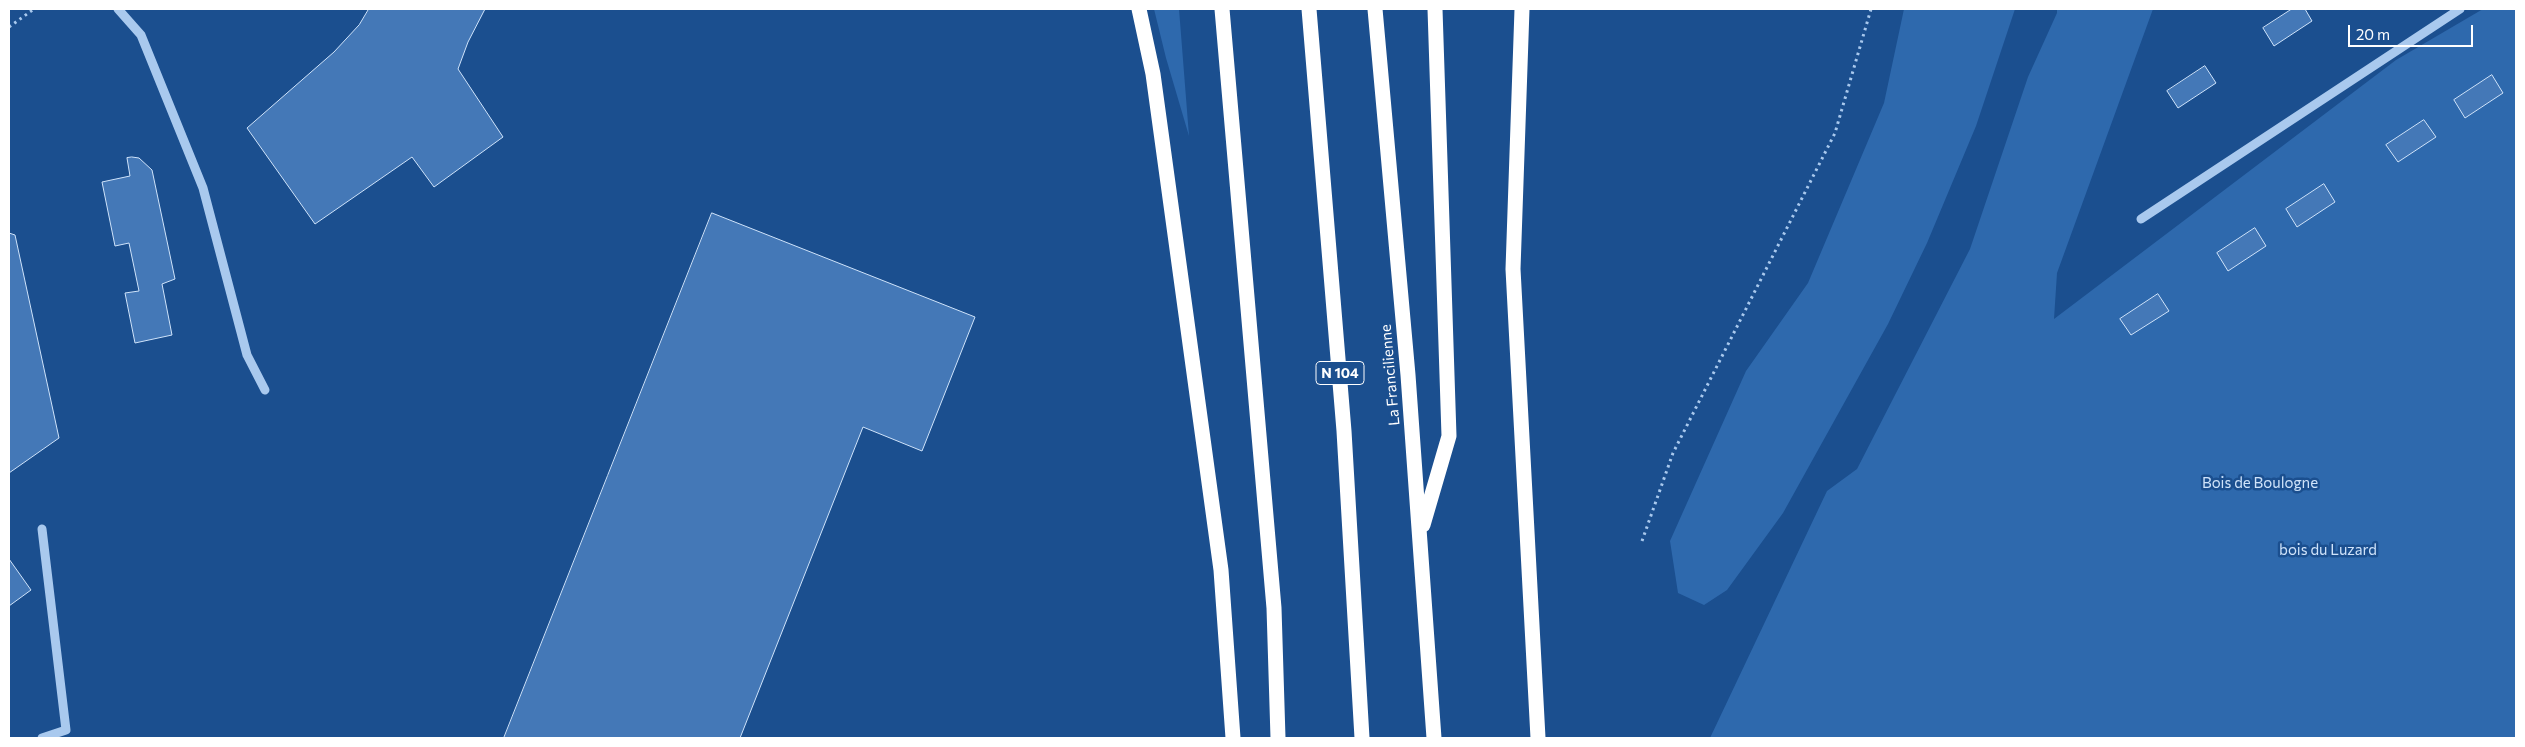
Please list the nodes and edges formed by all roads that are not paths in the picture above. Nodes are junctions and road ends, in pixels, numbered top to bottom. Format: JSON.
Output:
{"nodes":[{"id":1,"x":118,"y":9,"type":"edge"},
{"id":2,"x":1139,"y":9,"type":"edge"},
{"id":3,"x":1222,"y":9,"type":"edge"},
{"id":4,"x":1309,"y":9,"type":"edge"},
{"id":5,"x":1375,"y":9,"type":"edge"},
{"id":6,"x":1435,"y":9,"type":"edge"},
{"id":7,"x":1530,"y":9,"type":"edge"},
{"id":8,"x":2460,"y":9,"type":"edge"},
{"id":9,"x":1521,"y":16,"type":"edge"},
{"id":10,"x":2140,"y":219,"type":"dead end"},
{"id":11,"x":265,"y":390,"type":"dead end"},
{"id":12,"x":42,"y":529,"type":"dead end"},
{"id":13,"x":1420,"y":536,"type":"junction"},
{"id":14,"x":42,"y":738,"type":"edge"},
{"id":15,"x":1233,"y":738,"type":"edge"},
{"id":16,"x":1278,"y":738,"type":"edge"},
{"id":17,"x":1362,"y":738,"type":"edge"},
{"id":18,"x":1434,"y":738,"type":"edge"},
{"id":19,"x":1538,"y":738,"type":"edge"}],
"edges":[{"from":1,"to":11,"type":"lane"},
{"from":2,"to":15,"type":"highway"},
{"from":3,"to":16,"type":"highway"},
{"from":4,"to":17,"type":"highway","number":"N 104"},
{"from":5,"to":13,"type":"highway","name":"La Francilienne"},
{"from":6,"to":13,"type":"highway"},
{"from":7,"to":9,"type":"highway"},
{"from":8,"to":10,"type":"lane"},
{"from":9,"to":19,"type":"highway"},
{"from":12,"to":14,"type":"lane"},
{"from":13,"to":18,"type":"highway","name":"La Francilienne"}]}
